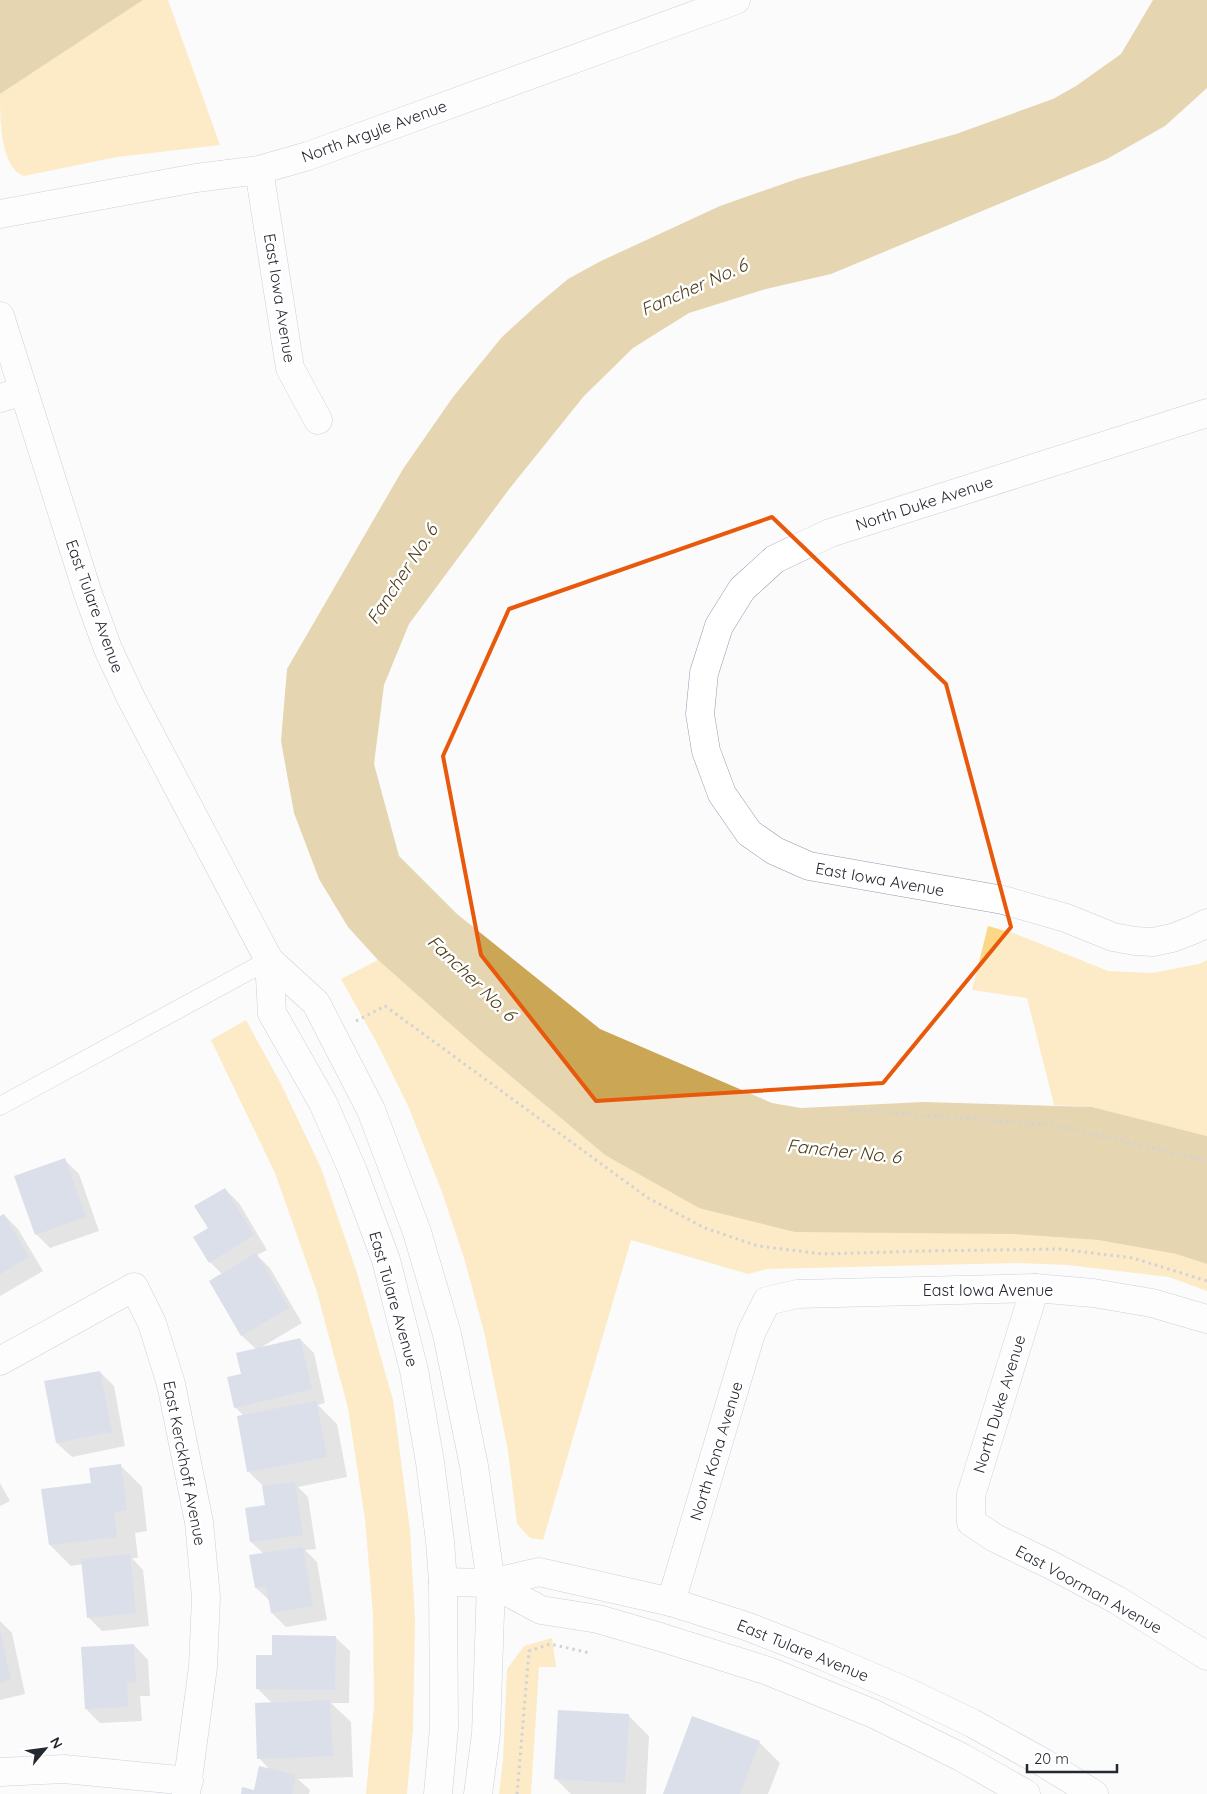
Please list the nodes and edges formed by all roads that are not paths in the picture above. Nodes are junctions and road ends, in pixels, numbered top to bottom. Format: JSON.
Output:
{"nodes":[{"id":1,"x":736,"y":0,"type":"edge"},
{"id":2,"x":260,"y":170,"type":"junction"},
{"id":3,"x":0,"y":214,"type":"edge"},
{"id":4,"x":0,"y":316,"type":"edge"},
{"id":5,"x":5,"y":349,"type":"edge"},
{"id":6,"x":12,"y":394,"type":"edge"},
{"id":7,"x":1207,"y":413,"type":"edge"},
{"id":8,"x":318,"y":420,"type":"dead end"},
{"id":9,"x":704,"y":673,"type":"joint"},
{"id":10,"x":1207,"y":923,"type":"edge"},
{"id":11,"x":269,"y":960,"type":"junction"},
{"id":12,"x":0,"y":1106,"type":"edge"},
{"id":13,"x":1035,"y":1288,"type":"junction"},
{"id":14,"x":767,"y":1301,"type":"joint"},
{"id":15,"x":1207,"y":1319,"type":"edge"},
{"id":16,"x":0,"y":1361,"type":"edge"},
{"id":17,"x":971,"y":1522,"type":"joint"},
{"id":18,"x":443,"y":1582,"type":"junction"},
{"id":19,"x":491,"y":1582,"type":"junction"},
{"id":20,"x":671,"y":1602,"type":"junction"},
{"id":21,"x":1207,"y":1656,"type":"edge"},
{"id":22,"x":0,"y":1772,"type":"edge"},
{"id":23,"x":187,"y":1787,"type":"edge"},
{"id":24,"x":438,"y":1794,"type":"edge"},
{"id":25,"x":478,"y":1794,"type":"edge"},
{"id":26,"x":1026,"y":1794,"type":"edge"},
{"id":27,"x":1094,"y":1794,"type":"edge"}],
"edges":[{"from":1,"to":2,"type":"street","name":"North Argyle Avenue"},
{"from":2,"to":3,"type":"street","name":"North Argyle Avenue"},
{"from":2,"to":8,"type":"street","name":"East Iowa Avenue"},
{"from":4,"to":5,"type":"street","name":"East Tulare Avenue"},
{"from":5,"to":6,"type":"street","name":"East Tulare Avenue"},
{"from":6,"to":11,"type":"street","name":"East Tulare Avenue"},
{"from":7,"to":9,"type":"street","name":"North Duke Avenue"},
{"from":9,"to":10,"type":"street","name":"East Iowa Avenue"},
{"from":11,"to":12,"type":"lane"},
{"from":11,"to":18,"type":"street","name":"East Tulare Avenue"},
{"from":11,"to":19,"type":"street","name":"East Tulare Avenue"},
{"from":13,"to":14,"type":"street","name":"East Iowa Avenue"},
{"from":13,"to":15,"type":"street","name":"East Iowa Avenue"},
{"from":13,"to":17,"type":"street","name":"North Duke Avenue"},
{"from":14,"to":20,"type":"street","name":"North Kona Avenue"},
{"from":16,"to":23,"type":"street","name":"East Kerckhoff Avenue"},
{"from":17,"to":21,"type":"street","name":"East Voorman Avenue"},
{"from":18,"to":19,"type":"street","name":"East Tulare Avenue"},
{"from":18,"to":24,"type":"street"},
{"from":19,"to":20,"type":"street","name":"East Tulare Avenue"},
{"from":19,"to":25,"type":"street"},
{"from":19,"to":26,"type":"street","name":"East Tulare Avenue"},
{"from":20,"to":27,"type":"street","name":"East Tulare Avenue"},
{"from":22,"to":23,"type":"street"}]}
